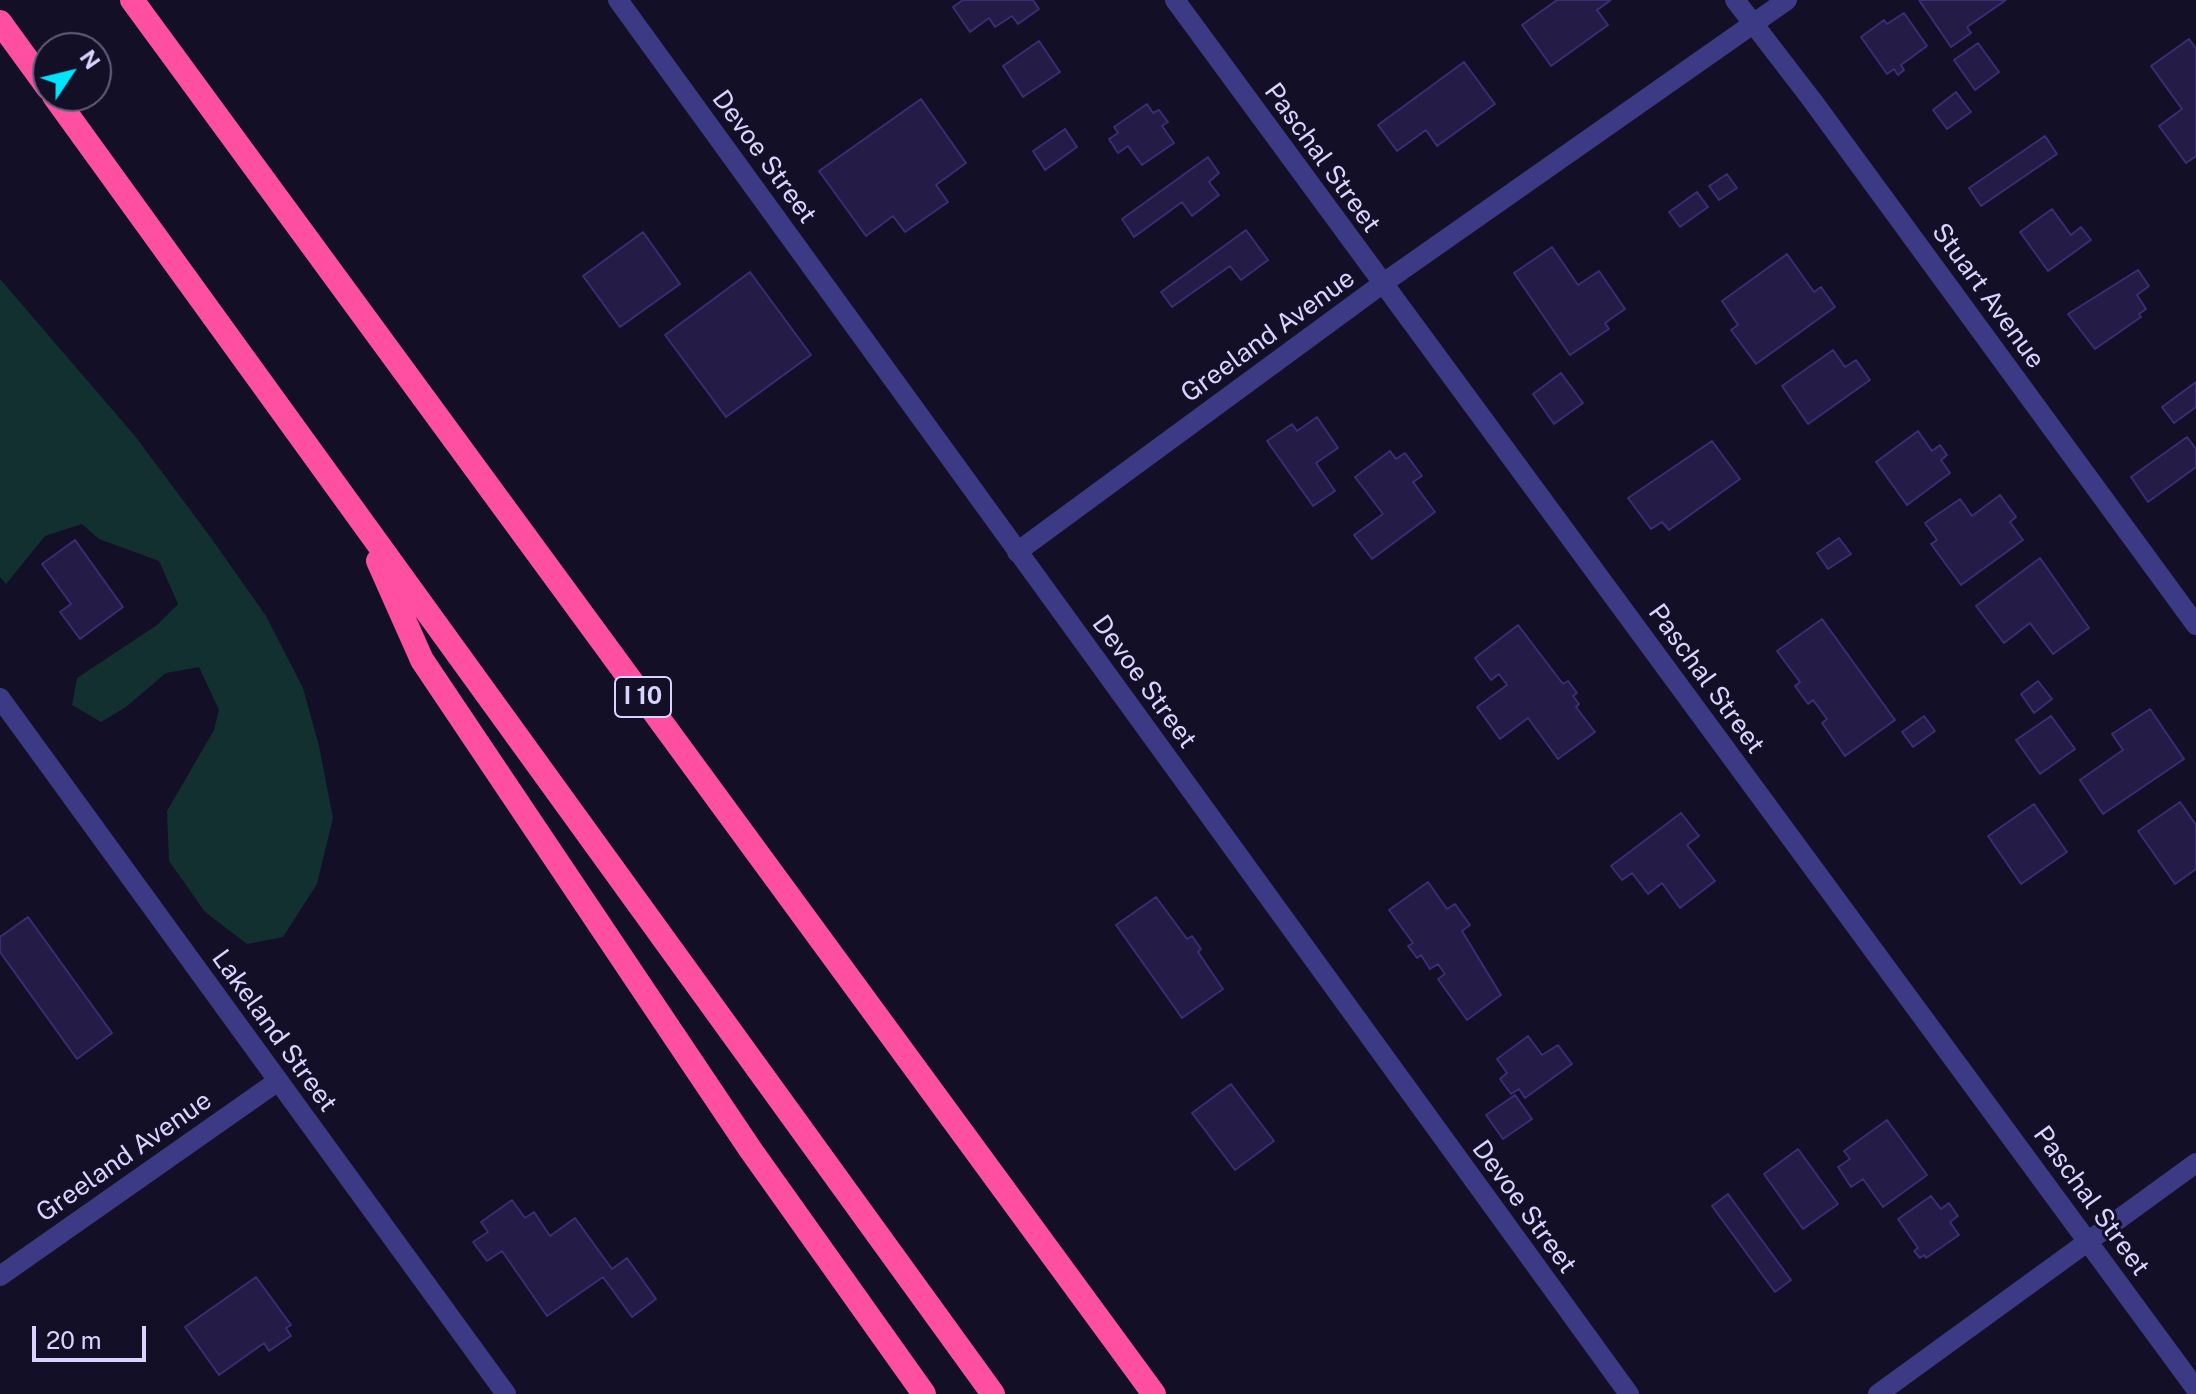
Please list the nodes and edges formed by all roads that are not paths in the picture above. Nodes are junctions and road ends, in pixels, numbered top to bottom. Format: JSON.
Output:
{"nodes":[{"id":1,"x":132,"y":0,"type":"edge"},
{"id":2,"x":618,"y":0,"type":"edge"},
{"id":3,"x":1175,"y":0,"type":"edge"},
{"id":4,"x":1735,"y":0,"type":"edge"},
{"id":5,"x":1787,"y":0,"type":"edge"},
{"id":6,"x":0,"y":22,"type":"edge"},
{"id":7,"x":1753,"y":24,"type":"junction"},
{"id":8,"x":32,"y":66,"type":"edge"},
{"id":9,"x":66,"y":112,"type":"edge"},
{"id":10,"x":1382,"y":284,"type":"junction"},
{"id":11,"x":358,"y":515,"type":"junction"},
{"id":12,"x":1017,"y":552,"type":"junction"},
{"id":13,"x":2196,"y":625,"type":"edge"},
{"id":14,"x":0,"y":698,"type":"edge"},
{"id":15,"x":278,"y":1081,"type":"junction"},
{"id":16,"x":2196,"y":1163,"type":"edge"},
{"id":17,"x":2088,"y":1240,"type":"junction"},
{"id":18,"x":0,"y":1276,"type":"edge"},
{"id":19,"x":2196,"y":1389,"type":"edge"},
{"id":20,"x":506,"y":1394,"type":"edge"},
{"id":21,"x":924,"y":1394,"type":"edge"},
{"id":22,"x":993,"y":1394,"type":"edge"},
{"id":23,"x":1154,"y":1394,"type":"edge"},
{"id":24,"x":1629,"y":1394,"type":"edge"},
{"id":25,"x":1878,"y":1394,"type":"edge"}],
"edges":[{"from":1,"to":23,"type":"highway","number":"I 10"},
{"from":2,"to":12,"type":"street","name":"Devoe Street"},
{"from":3,"to":10,"type":"street","name":"Paschal Street"},
{"from":4,"to":7,"type":"street","name":"Stuart Avenue"},
{"from":5,"to":7,"type":"street","name":"Greeland Avenue"},
{"from":6,"to":8,"type":"highway"},
{"from":7,"to":10,"type":"street","name":"Greeland Avenue"},
{"from":7,"to":13,"type":"street","name":"Stuart Avenue"},
{"from":9,"to":11,"type":"highway"},
{"from":10,"to":12,"type":"street","name":"Greeland Avenue"},
{"from":10,"to":17,"type":"street","name":"Paschal Street"},
{"from":11,"to":21,"type":"highway"},
{"from":11,"to":22,"type":"highway"},
{"from":12,"to":24,"type":"street","name":"Devoe Street"},
{"from":14,"to":15,"type":"street","name":"Lakeland Street"},
{"from":15,"to":18,"type":"street","name":"Greeland Avenue"},
{"from":15,"to":20,"type":"street","name":"Lakeland Street"},
{"from":16,"to":17,"type":"street"},
{"from":17,"to":19,"type":"street","name":"Paschal Street"},
{"from":17,"to":25,"type":"street"}]}
